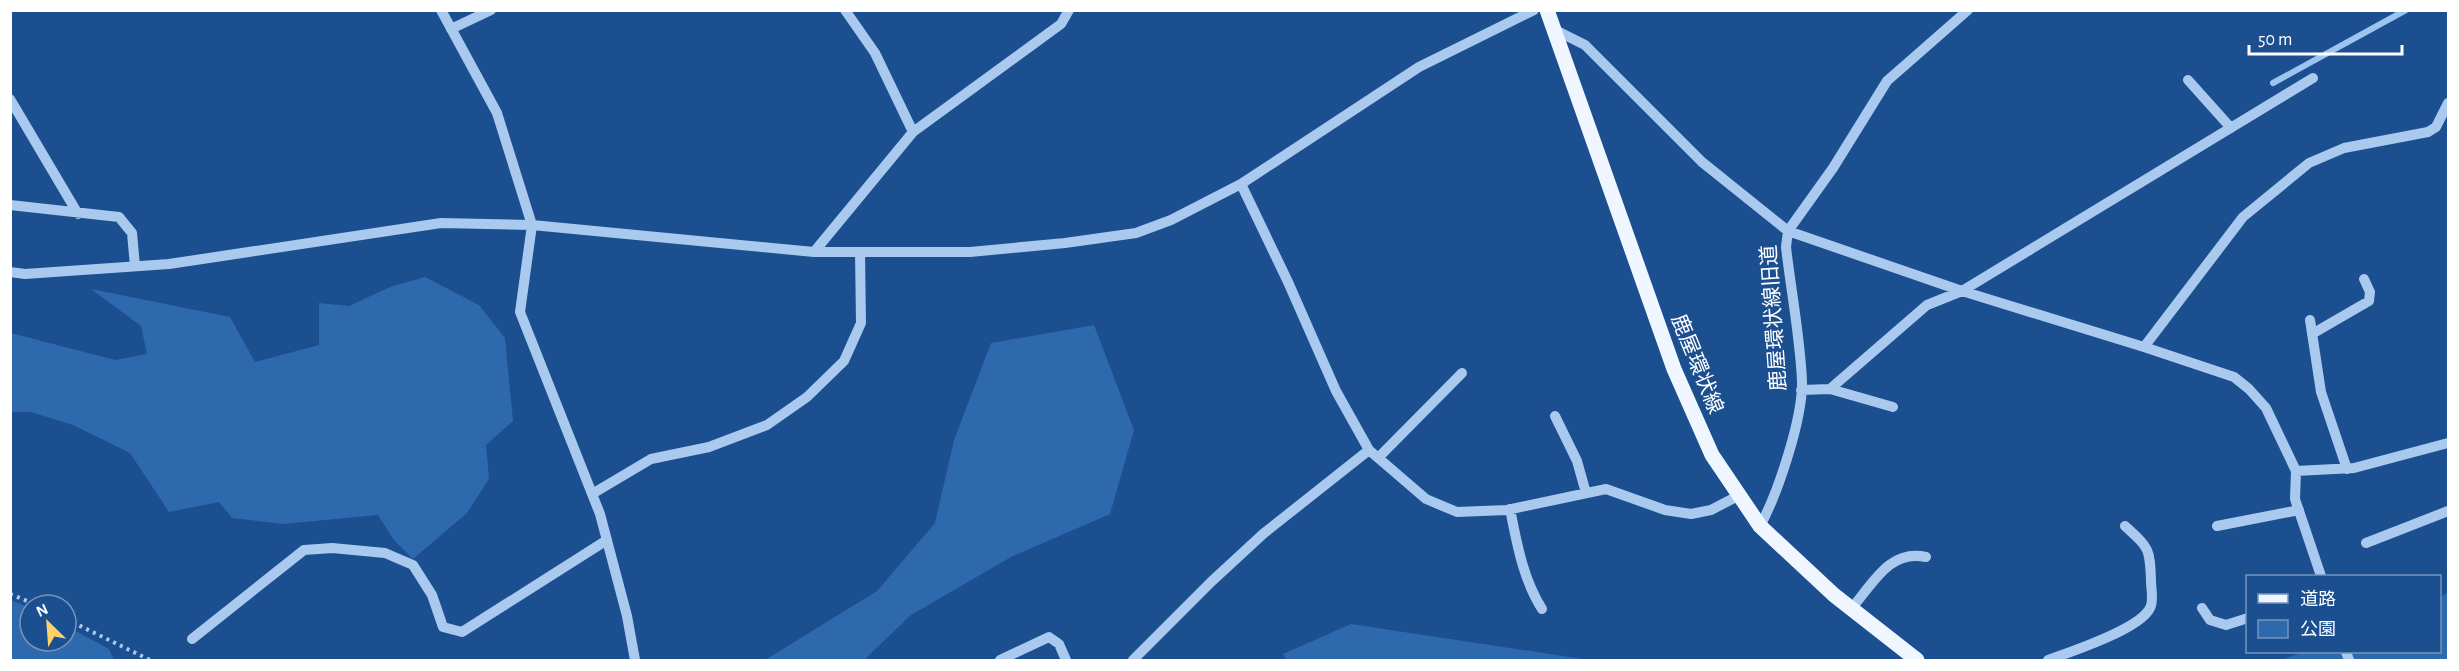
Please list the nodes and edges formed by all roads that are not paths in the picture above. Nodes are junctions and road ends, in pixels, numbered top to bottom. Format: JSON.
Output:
{"nodes":[{"id":1,"x":441,"y":10,"type":"edge"},
{"id":2,"x":491,"y":10,"type":"edge"},
{"id":3,"x":844,"y":10,"type":"edge"},
{"id":4,"x":1069,"y":10,"type":"edge"},
{"id":5,"x":1534,"y":10,"type":"edge"},
{"id":6,"x":1547,"y":10,"type":"edge"},
{"id":7,"x":1968,"y":10,"type":"edge"},
{"id":8,"x":451,"y":29,"type":"junction"},
{"id":9,"x":1553,"y":29,"type":"junction"},
{"id":10,"x":2313,"y":78,"type":"dead end"},
{"id":11,"x":2188,"y":80,"type":"dead end"},
{"id":12,"x":10,"y":99,"type":"edge"},
{"id":13,"x":2448,"y":103,"type":"edge"},
{"id":14,"x":2231,"y":128,"type":"junction"},
{"id":15,"x":913,"y":132,"type":"junction"},
{"id":16,"x":1241,"y":184,"type":"junction"},
{"id":17,"x":10,"y":205,"type":"edge"},
{"id":18,"x":78,"y":214,"type":"junction"},
{"id":19,"x":532,"y":225,"type":"junction"},
{"id":20,"x":1788,"y":231,"type":"junction"},
{"id":21,"x":814,"y":252,"type":"junction"},
{"id":22,"x":860,"y":252,"type":"junction"},
{"id":23,"x":135,"y":266,"type":"junction"},
{"id":24,"x":10,"y":272,"type":"edge"},
{"id":25,"x":2364,"y":279,"type":"dead end"},
{"id":26,"x":1962,"y":291,"type":"junction"},
{"id":27,"x":2310,"y":320,"type":"dead end"},
{"id":28,"x":2312,"y":334,"type":"junction"},
{"id":29,"x":2144,"y":347,"type":"junction"},
{"id":30,"x":1462,"y":373,"type":"dead end"},
{"id":31,"x":1830,"y":389,"type":"junction"},
{"id":32,"x":1801,"y":390,"type":"junction"},
{"id":33,"x":1893,"y":407,"type":"dead end"},
{"id":34,"x":1555,"y":416,"type":"dead end"},
{"id":35,"x":2448,"y":443,"type":"edge"},
{"id":36,"x":1374,"y":454,"type":"junction"},
{"id":37,"x":2347,"y":469,"type":"junction"},
{"id":38,"x":2296,"y":471,"type":"junction"},
{"id":39,"x":1586,"y":493,"type":"junction"},
{"id":40,"x":592,"y":494,"type":"junction"},
{"id":41,"x":1738,"y":496,"type":"junction"},
{"id":42,"x":1510,"y":509,"type":"junction"},
{"id":43,"x":2299,"y":510,"type":"junction"},
{"id":44,"x":2448,"y":511,"type":"edge"},
{"id":45,"x":1760,"y":526,"type":"junction"},
{"id":46,"x":2125,"y":526,"type":"dead end"},
{"id":47,"x":2217,"y":526,"type":"dead end"},
{"id":48,"x":607,"y":540,"type":"junction"},
{"id":49,"x":2366,"y":543,"type":"dead end"},
{"id":50,"x":1926,"y":557,"type":"dead end"},
{"id":51,"x":2321,"y":575,"type":"edge"},
{"id":52,"x":2202,"y":608,"type":"dead end"},
{"id":53,"x":1542,"y":609,"type":"dead end"},
{"id":54,"x":1851,"y":609,"type":"junction"},
{"id":55,"x":2246,"y":618,"type":"edge"},
{"id":56,"x":192,"y":639,"type":"dead end"},
{"id":57,"x":634,"y":660,"type":"edge"},
{"id":58,"x":1000,"y":660,"type":"edge"},
{"id":59,"x":1066,"y":660,"type":"edge"},
{"id":60,"x":1133,"y":660,"type":"edge"},
{"id":61,"x":1917,"y":660,"type":"edge"},
{"id":62,"x":2048,"y":660,"type":"edge"}],
"edges":[{"from":1,"to":8,"type":"street"},
{"from":2,"to":8,"type":"street"},
{"from":3,"to":15,"type":"street"},
{"from":4,"to":15,"type":"street"},
{"from":5,"to":16,"type":"street"},
{"from":6,"to":9,"type":"main road","name":"鹿屋環状線"},
{"from":7,"to":20,"type":"street"},
{"from":8,"to":19,"type":"street"},
{"from":9,"to":20,"type":"street","name":"鹿屋環状線旧道"},
{"from":9,"to":41,"type":"main road","name":"鹿屋環状線"},
{"from":10,"to":14,"type":"street"},
{"from":11,"to":14,"type":"street"},
{"from":12,"to":18,"type":"street"},
{"from":13,"to":29,"type":"street"},
{"from":14,"to":26,"type":"street"},
{"from":15,"to":21,"type":"street"},
{"from":16,"to":22,"type":"street"},
{"from":16,"to":36,"type":"street"},
{"from":17,"to":18,"type":"street"},
{"from":18,"to":23,"type":"street"},
{"from":19,"to":21,"type":"street"},
{"from":19,"to":23,"type":"street"},
{"from":19,"to":40,"type":"street"},
{"from":20,"to":26,"type":"street"},
{"from":20,"to":32,"type":"street","name":"鹿屋環状線旧道"},
{"from":21,"to":22,"type":"street"},
{"from":22,"to":40,"type":"street"},
{"from":23,"to":24,"type":"street"},
{"from":25,"to":28,"type":"street"},
{"from":26,"to":29,"type":"street"},
{"from":26,"to":31,"type":"street"},
{"from":27,"to":28,"type":"street"},
{"from":28,"to":37,"type":"street"},
{"from":29,"to":38,"type":"street"},
{"from":30,"to":36,"type":"street"},
{"from":31,"to":32,"type":"street"},
{"from":31,"to":33,"type":"street"},
{"from":32,"to":45,"type":"street","name":"鹿屋環状線旧道"},
{"from":34,"to":39,"type":"street"},
{"from":35,"to":37,"type":"street"},
{"from":36,"to":42,"type":"street"},
{"from":36,"to":60,"type":"street"},
{"from":37,"to":38,"type":"street"},
{"from":38,"to":43,"type":"street"},
{"from":39,"to":41,"type":"street"},
{"from":39,"to":42,"type":"street"},
{"from":40,"to":48,"type":"street"},
{"from":41,"to":45,"type":"main road","name":"鹿屋環状線"},
{"from":42,"to":53,"type":"street"},
{"from":43,"to":47,"type":"street"},
{"from":43,"to":51,"type":"street"},
{"from":44,"to":49,"type":"street"},
{"from":45,"to":54,"type":"main road","name":"鹿屋環状線"},
{"from":46,"to":62,"type":"street"},
{"from":48,"to":56,"type":"street"},
{"from":48,"to":57,"type":"street"},
{"from":50,"to":54,"type":"street"},
{"from":52,"to":55,"type":"street"},
{"from":54,"to":61,"type":"main road","name":"鹿屋環状線"},
{"from":58,"to":59,"type":"street"}]}
